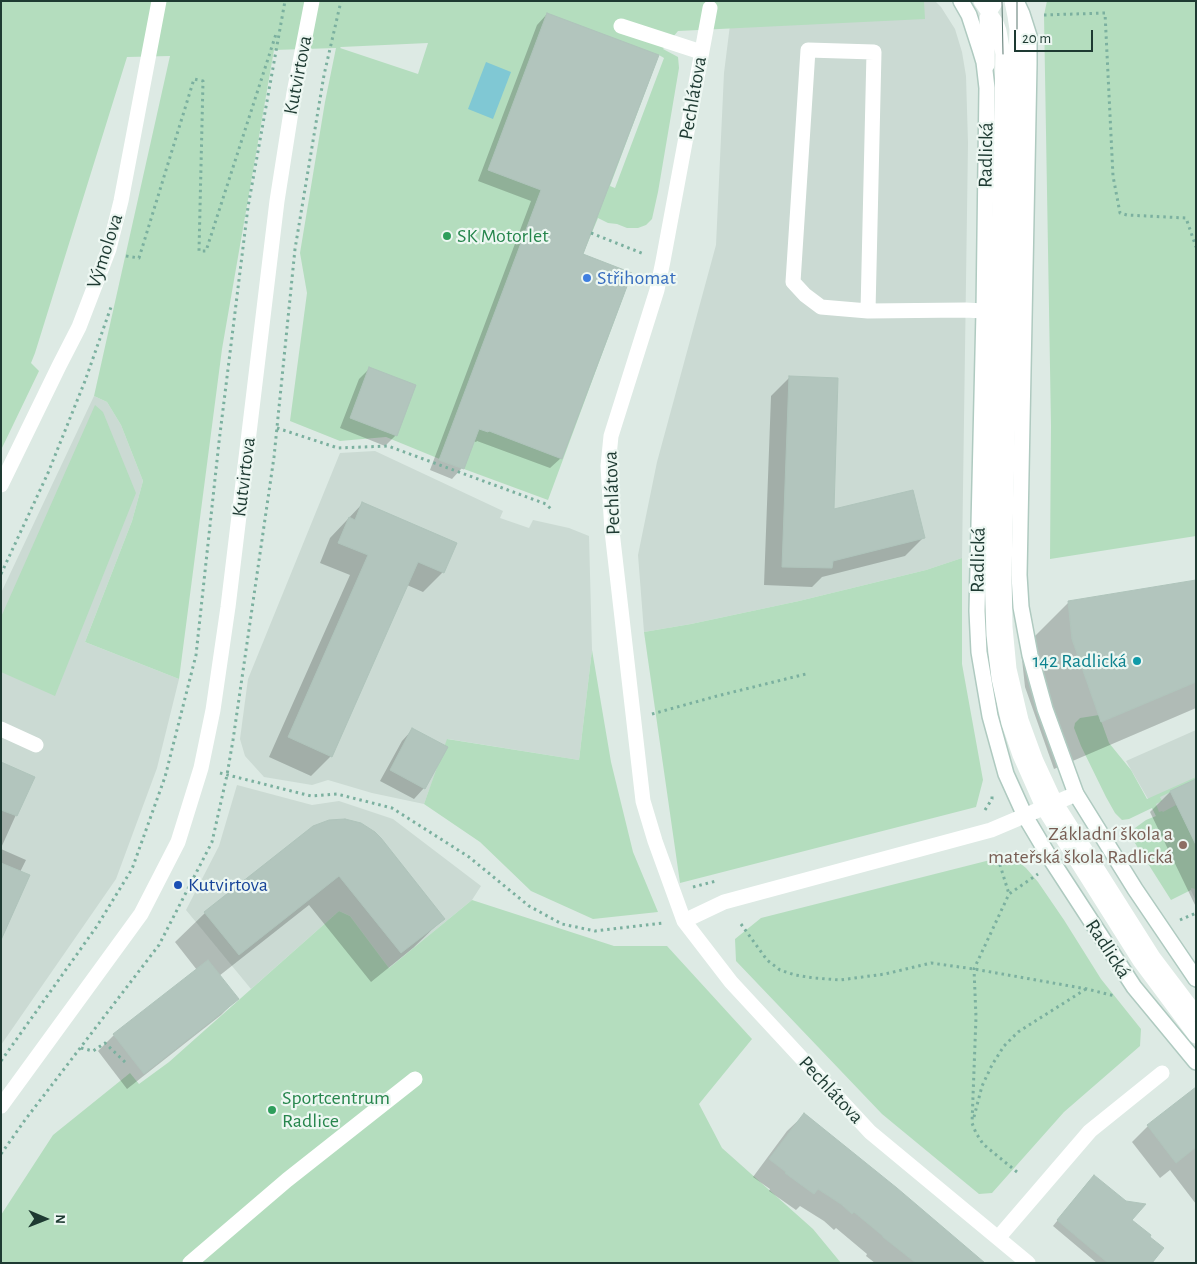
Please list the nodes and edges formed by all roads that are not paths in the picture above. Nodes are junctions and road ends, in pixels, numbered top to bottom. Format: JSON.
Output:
{"nodes":[{"id":1,"x":159,"y":1,"type":"edge"},
{"id":2,"x":312,"y":1,"type":"edge"},
{"id":3,"x":961,"y":1,"type":"edge"},
{"id":4,"x":1014,"y":1,"type":"edge"},
{"id":5,"x":989,"y":5,"type":"edge"},
{"id":6,"x":710,"y":8,"type":"dead end"},
{"id":7,"x":621,"y":26,"type":"dead end"},
{"id":8,"x":701,"y":52,"type":"junction"},
{"id":9,"x":987,"y":88,"type":"junction"},
{"id":10,"x":868,"y":311,"type":"junction"},
{"id":11,"x":984,"y":311,"type":"junction"},
{"id":12,"x":1,"y":485,"type":"edge"},
{"id":13,"x":1,"y":729,"type":"edge"},
{"id":14,"x":36,"y":744,"type":"dead end"},
{"id":15,"x":1076,"y":794,"type":"junction"},
{"id":16,"x":1049,"y":805,"type":"junction"},
{"id":17,"x":1024,"y":816,"type":"junction"},
{"id":18,"x":684,"y":921,"type":"junction"},
{"id":19,"x":1196,"y":979,"type":"edge"},
{"id":20,"x":1196,"y":1014,"type":"edge"},
{"id":21,"x":1196,"y":1036,"type":"edge"},
{"id":22,"x":1196,"y":1062,"type":"edge"},
{"id":23,"x":1162,"y":1073,"type":"dead end"},
{"id":24,"x":415,"y":1079,"type":"dead end"},
{"id":25,"x":1,"y":1106,"type":"edge"},
{"id":26,"x":998,"y":1238,"type":"junction"},
{"id":27,"x":190,"y":1263,"type":"edge"},
{"id":28,"x":1028,"y":1263,"type":"edge"}],
"edges":[{"from":1,"to":12,"type":"street","name":"Výmolova"},
{"from":2,"to":25,"type":"street","name":"Kutvirtova"},
{"from":3,"to":9,"type":"street","name":"Radlická"},
{"from":4,"to":15,"type":"street","name":"Radlická"},
{"from":4,"to":16,"type":"street"},
{"from":5,"to":9,"type":"street"},
{"from":5,"to":16,"type":"street"},
{"from":6,"to":8,"type":"street","name":"Pechlátova"},
{"from":7,"to":8,"type":"street"},
{"from":8,"to":18,"type":"street","name":"Pechlátova"},
{"from":9,"to":11,"type":"street","name":"Radlická"},
{"from":10,"to":10,"type":"street"},
{"from":10,"to":11,"type":"street"},
{"from":11,"to":17,"type":"street","name":"Radlická"},
{"from":13,"to":14,"type":"street"},
{"from":15,"to":16,"type":"street"},
{"from":15,"to":19,"type":"street","name":"Radlická"},
{"from":16,"to":17,"type":"street"},
{"from":16,"to":20,"type":"street"},
{"from":16,"to":21,"type":"street"},
{"from":17,"to":18,"type":"street"},
{"from":17,"to":22,"type":"street","name":"Radlická"},
{"from":18,"to":26,"type":"street","name":"Pechlátova"},
{"from":23,"to":26,"type":"street"},
{"from":24,"to":27,"type":"street"},
{"from":26,"to":28,"type":"street","name":"Pechlátova"}]}
